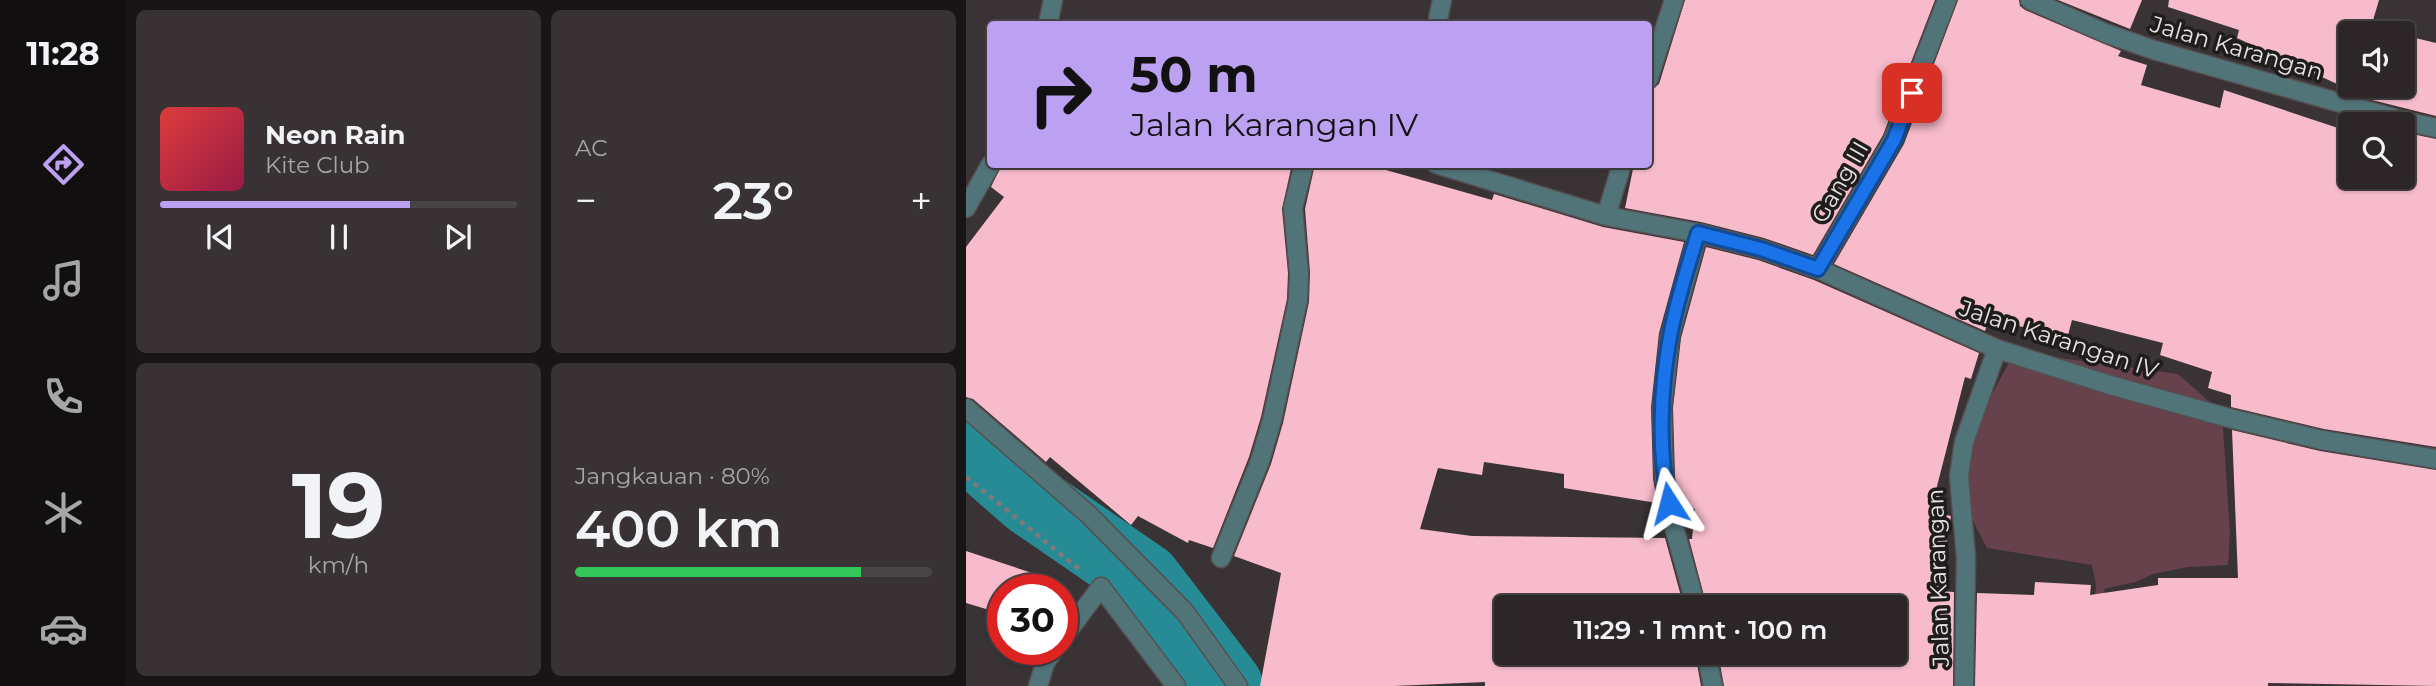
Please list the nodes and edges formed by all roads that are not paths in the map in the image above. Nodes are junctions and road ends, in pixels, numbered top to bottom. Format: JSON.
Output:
{"nodes":[{"id":1,"x":1053,"y":0,"type":"edge"},
{"id":2,"x":1442,"y":0,"type":"edge"},
{"id":3,"x":1674,"y":0,"type":"edge"},
{"id":4,"x":1947,"y":0,"type":"edge"},
{"id":5,"x":2030,"y":0,"type":"edge"},
{"id":6,"x":1049,"y":21,"type":"edge"},
{"id":7,"x":1438,"y":21,"type":"edge"},
{"id":8,"x":1652,"y":68,"type":"edge"},
{"id":9,"x":2436,"y":128,"type":"edge"},
{"id":10,"x":989,"y":168,"type":"edge"},
{"id":11,"x":1303,"y":168,"type":"edge"},
{"id":12,"x":1449,"y":168,"type":"edge"},
{"id":13,"x":1621,"y":168,"type":"edge"},
{"id":14,"x":966,"y":208,"type":"edge"},
{"id":15,"x":1606,"y":216,"type":"junction"},
{"id":16,"x":1698,"y":233,"type":"junction"},
{"id":17,"x":1818,"y":269,"type":"junction"},
{"id":18,"x":1997,"y":349,"type":"junction"},
{"id":19,"x":966,"y":408,"type":"edge"},
{"id":20,"x":2436,"y":459,"type":"edge"},
{"id":21,"x":1221,"y":558,"type":"dead end"},
{"id":22,"x":1693,"y":595,"type":"edge"},
{"id":23,"x":1078,"y":618,"type":"edge"},
{"id":24,"x":1044,"y":665,"type":"edge"},
{"id":25,"x":1709,"y":665,"type":"edge"},
{"id":26,"x":1038,"y":686,"type":"edge"},
{"id":27,"x":1176,"y":686,"type":"edge"},
{"id":28,"x":1238,"y":686,"type":"edge"},
{"id":29,"x":1713,"y":686,"type":"edge"},
{"id":30,"x":1964,"y":686,"type":"edge"}],
"edges":[{"from":1,"to":6,"type":"street"},
{"from":2,"to":7,"type":"street"},
{"from":3,"to":8,"type":"street"},
{"from":4,"to":17,"type":"street","name":"Gang III"},
{"from":5,"to":9,"type":"street","name":"Jalan Karangan"},
{"from":10,"to":14,"type":"street"},
{"from":11,"to":21,"type":"street"},
{"from":12,"to":15,"type":"street","name":"Jalan Karangan IV"},
{"from":13,"to":15,"type":"street"},
{"from":15,"to":16,"type":"street","name":"Jalan Karangan IV"},
{"from":16,"to":17,"type":"street","name":"Jalan Karangan IV"},
{"from":16,"to":22,"type":"street"},
{"from":17,"to":18,"type":"street","name":"Jalan Karangan IV"},
{"from":18,"to":20,"type":"street","name":"Jalan Karangan IV"},
{"from":18,"to":30,"type":"street","name":"Jalan Karangan"},
{"from":19,"to":28,"type":"street"},
{"from":23,"to":27,"type":"street"},
{"from":24,"to":26,"type":"street"},
{"from":25,"to":29,"type":"street"}]}
